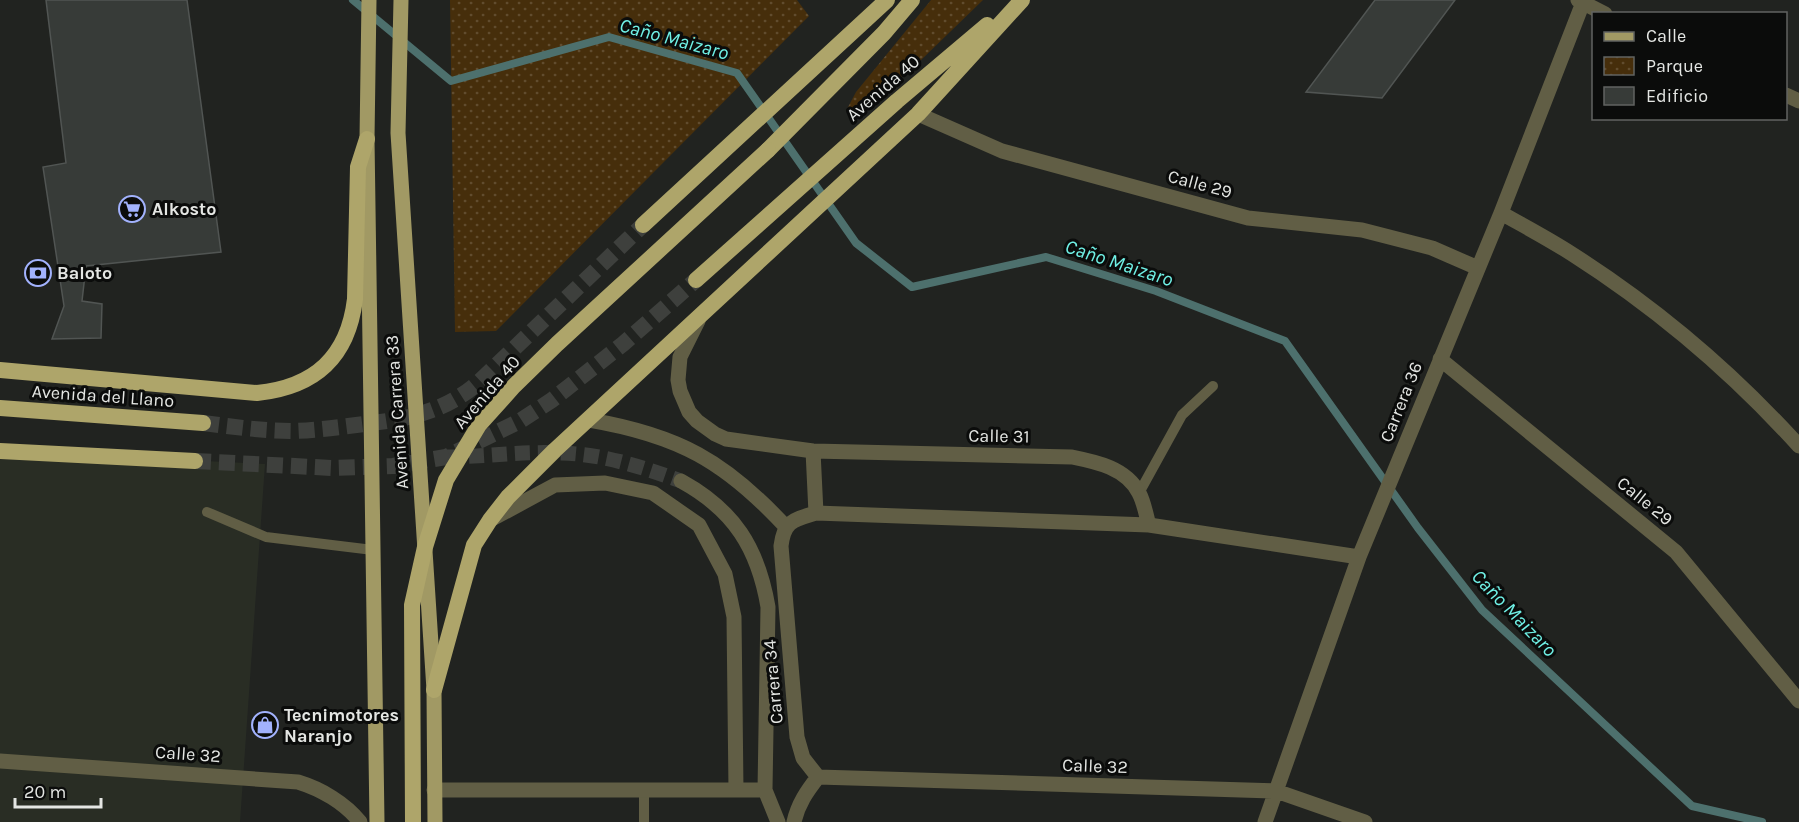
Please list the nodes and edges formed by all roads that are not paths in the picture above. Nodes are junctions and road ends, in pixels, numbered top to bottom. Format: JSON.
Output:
{"nodes":[{"id":1,"x":369,"y":0,"type":"edge"},
{"id":2,"x":401,"y":0,"type":"edge"},
{"id":3,"x":887,"y":0,"type":"edge"},
{"id":4,"x":912,"y":0,"type":"edge"},
{"id":5,"x":1018,"y":0,"type":"edge"},
{"id":6,"x":1022,"y":0,"type":"edge"},
{"id":7,"x":1582,"y":1,"type":"edge"},
{"id":8,"x":1601,"y":12,"type":"edge"},
{"id":9,"x":918,"y":114,"type":"junction"},
{"id":10,"x":367,"y":139,"type":"junction"},
{"id":11,"x":1501,"y":213,"type":"junction"},
{"id":12,"x":643,"y":225,"type":"tunnel mouth"},
{"id":13,"x":1478,"y":268,"type":"junction"},
{"id":14,"x":696,"y":280,"type":"tunnel mouth"},
{"id":15,"x":702,"y":314,"type":"junction"},
{"id":16,"x":1440,"y":359,"type":"junction"},
{"id":17,"x":0,"y":370,"type":"edge"},
{"id":18,"x":1213,"y":386,"type":"dead end"},
{"id":19,"x":0,"y":408,"type":"edge"},
{"id":20,"x":589,"y":420,"type":"junction"},
{"id":21,"x":203,"y":423,"type":"tunnel mouth"},
{"id":22,"x":1799,"y":446,"type":"edge"},
{"id":23,"x":0,"y":451,"type":"edge"},
{"id":24,"x":813,"y":451,"type":"junction"},
{"id":25,"x":195,"y":461,"type":"tunnel mouth"},
{"id":26,"x":681,"y":481,"type":"tunnel mouth"},
{"id":27,"x":1139,"y":493,"type":"junction"},
{"id":28,"x":207,"y":512,"type":"dead end"},
{"id":29,"x":816,"y":513,"type":"junction"},
{"id":30,"x":490,"y":520,"type":"junction"},
{"id":31,"x":1149,"y":525,"type":"junction"},
{"id":32,"x":786,"y":527,"type":"junction"},
{"id":33,"x":425,"y":547,"type":"junction"},
{"id":34,"x":373,"y":550,"type":"junction"},
{"id":35,"x":1359,"y":557,"type":"junction"},
{"id":36,"x":434,"y":690,"type":"junction"},
{"id":37,"x":1799,"y":701,"type":"edge"},
{"id":38,"x":0,"y":761,"type":"edge"},
{"id":39,"x":818,"y":777,"type":"junction"},
{"id":40,"x":434,"y":790,"type":"junction"},
{"id":41,"x":644,"y":790,"type":"junction"},
{"id":42,"x":736,"y":790,"type":"junction"},
{"id":43,"x":765,"y":790,"type":"junction"},
{"id":44,"x":1276,"y":791,"type":"junction"},
{"id":45,"x":360,"y":822,"type":"edge"},
{"id":46,"x":377,"y":822,"type":"edge"},
{"id":47,"x":413,"y":822,"type":"edge"},
{"id":48,"x":435,"y":822,"type":"edge"},
{"id":49,"x":644,"y":822,"type":"edge"},
{"id":50,"x":778,"y":822,"type":"edge"},
{"id":51,"x":794,"y":822,"type":"edge"},
{"id":52,"x":1265,"y":822,"type":"edge"},
{"id":53,"x":1365,"y":822,"type":"edge"}],
"edges":[{"from":1,"to":10,"type":"main road","name":"Avenida Carrera 33"},
{"from":2,"to":33,"type":"main road","name":"Avenida Carrera 33"},
{"from":3,"to":12,"type":"highway"},
{"from":4,"to":33,"type":"highway","name":"Avenida 40","bridge":true},
{"from":5,"to":14,"type":"highway","name":"Avenida 40"},
{"from":6,"to":9,"type":"highway"},
{"from":7,"to":8,"type":"street"},
{"from":7,"to":11,"type":"street","name":"Carrera 36"},
{"from":9,"to":13,"type":"street","name":"Calle 29"},
{"from":9,"to":15,"type":"highway"},
{"from":10,"to":17,"type":"highway"},
{"from":10,"to":34,"type":"main road","name":"Avenida Carrera 33"},
{"from":11,"to":13,"type":"street","name":"Carrera 36"},
{"from":11,"to":22,"type":"street"},
{"from":13,"to":16,"type":"street","name":"Carrera 36"},
{"from":15,"to":20,"type":"highway"},
{"from":15,"to":24,"type":"street","name":"Calle 31"},
{"from":16,"to":35,"type":"street","name":"Carrera 36"},
{"from":16,"to":37,"type":"street","name":"Calle 29"},
{"from":18,"to":27,"type":"lane"},
{"from":19,"to":21,"type":"highway","name":"Avenida del Llano"},
{"from":20,"to":30,"type":"highway"},
{"from":20,"to":32,"type":"street"},
{"from":23,"to":25,"type":"highway"},
{"from":24,"to":27,"type":"street","name":"Calle 31"},
{"from":24,"to":29,"type":"street"},
{"from":26,"to":43,"type":"street"},
{"from":27,"to":31,"type":"street","name":"Calle 31"},
{"from":28,"to":34,"type":"lane"},
{"from":29,"to":31,"type":"street"},
{"from":29,"to":32,"type":"street"},
{"from":30,"to":36,"type":"highway"},
{"from":30,"to":42,"type":"street"},
{"from":31,"to":35,"type":"street"},
{"from":32,"to":39,"type":"street","name":"Carrera 34"},
{"from":33,"to":36,"type":"main road","name":"Avenida Carrera 33"},
{"from":33,"to":47,"type":"highway","name":"Avenida 40","bridge":true},
{"from":34,"to":46,"type":"main road","name":"Avenida Carrera 33"},
{"from":35,"to":44,"type":"street","name":"Carrera 36"},
{"from":36,"to":40,"type":"main road","name":"Avenida Carrera 33"},
{"from":38,"to":45,"type":"street","name":"Calle 32"},
{"from":39,"to":44,"type":"street","name":"Calle 32"},
{"from":39,"to":51,"type":"street"},
{"from":40,"to":41,"type":"street"},
{"from":40,"to":48,"type":"main road","name":"Avenida Carrera 33"},
{"from":41,"to":42,"type":"street"},
{"from":41,"to":49,"type":"lane"},
{"from":42,"to":43,"type":"street"},
{"from":43,"to":50,"type":"street"},
{"from":44,"to":52,"type":"street","name":"Carrera 36"},
{"from":44,"to":53,"type":"street","name":"Calle 32"}]}
